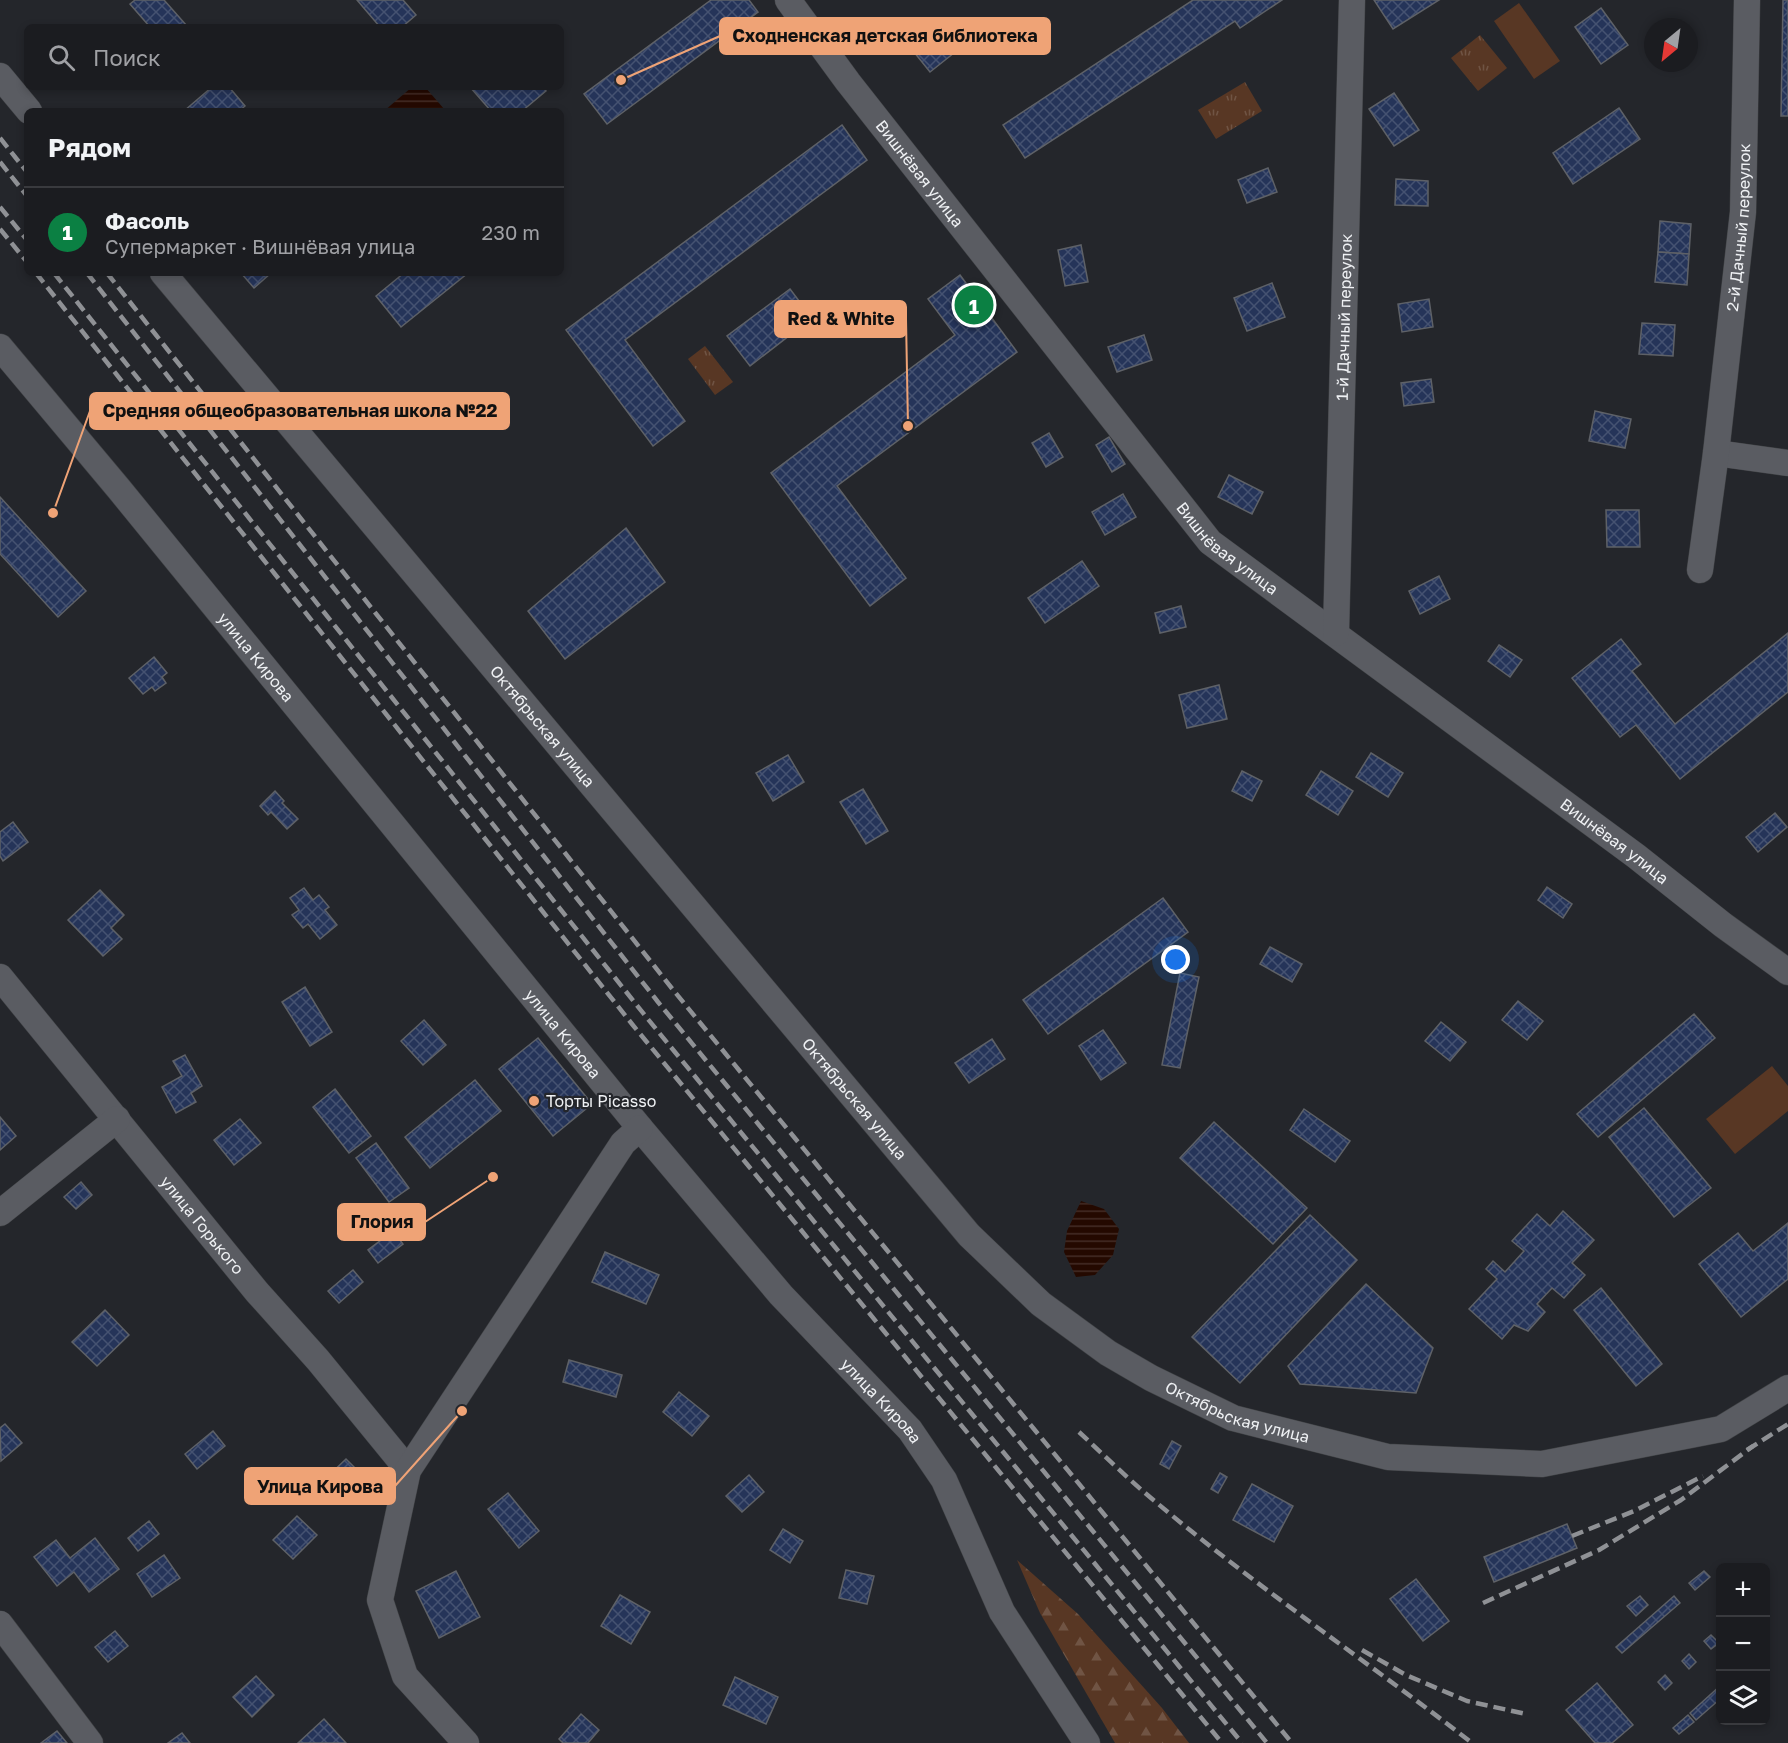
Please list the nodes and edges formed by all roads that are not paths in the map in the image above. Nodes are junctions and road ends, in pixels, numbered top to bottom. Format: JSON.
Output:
{"nodes":[{"id":1,"x":788,"y":0,"type":"edge"},
{"id":2,"x":1352,"y":0,"type":"edge"},
{"id":3,"x":1747,"y":0,"type":"edge"},
{"id":4,"x":0,"y":76,"type":"edge"},
{"id":5,"x":27,"y":108,"type":"edge"},
{"id":6,"x":166,"y":276,"type":"edge"},
{"id":7,"x":0,"y":347,"type":"edge"},
{"id":8,"x":1716,"y":453,"type":"junction"},
{"id":9,"x":1788,"y":463,"type":"edge"},
{"id":10,"x":1701,"y":570,"type":"dead end"},
{"id":11,"x":1336,"y":633,"type":"junction"},
{"id":12,"x":1788,"y":972,"type":"edge"},
{"id":13,"x":0,"y":977,"type":"edge"},
{"id":14,"x":117,"y":1119,"type":"junction"},
{"id":15,"x":640,"y":1128,"type":"junction"},
{"id":16,"x":0,"y":1213,"type":"edge"},
{"id":17,"x":1788,"y":1388,"type":"edge"},
{"id":18,"x":408,"y":1470,"type":"junction"},
{"id":19,"x":0,"y":1624,"type":"edge"},
{"id":20,"x":90,"y":1743,"type":"edge"},
{"id":21,"x":466,"y":1743,"type":"edge"},
{"id":22,"x":1087,"y":1743,"type":"edge"}],
"edges":[{"from":1,"to":11,"type":"street","name":"Вишнёвая улица"},
{"from":2,"to":11,"type":"street","name":"1-й Дачный переулок"},
{"from":3,"to":8,"type":"street","name":"2-й Дачный переулок"},
{"from":4,"to":5,"type":"street"},
{"from":6,"to":17,"type":"street","name":"Октябрьская улица"},
{"from":7,"to":15,"type":"street","name":"улица Кирова"},
{"from":8,"to":9,"type":"street"},
{"from":8,"to":10,"type":"street","name":"2-й Дачный переулок"},
{"from":11,"to":12,"type":"street","name":"Вишнёвая улица"},
{"from":13,"to":14,"type":"street","name":"улица Горького"},
{"from":14,"to":16,"type":"street"},
{"from":14,"to":18,"type":"street","name":"улица Горького"},
{"from":15,"to":18,"type":"street"},
{"from":15,"to":22,"type":"street","name":"улица Кирова"},
{"from":18,"to":21,"type":"street"},
{"from":19,"to":20,"type":"street"}]}
